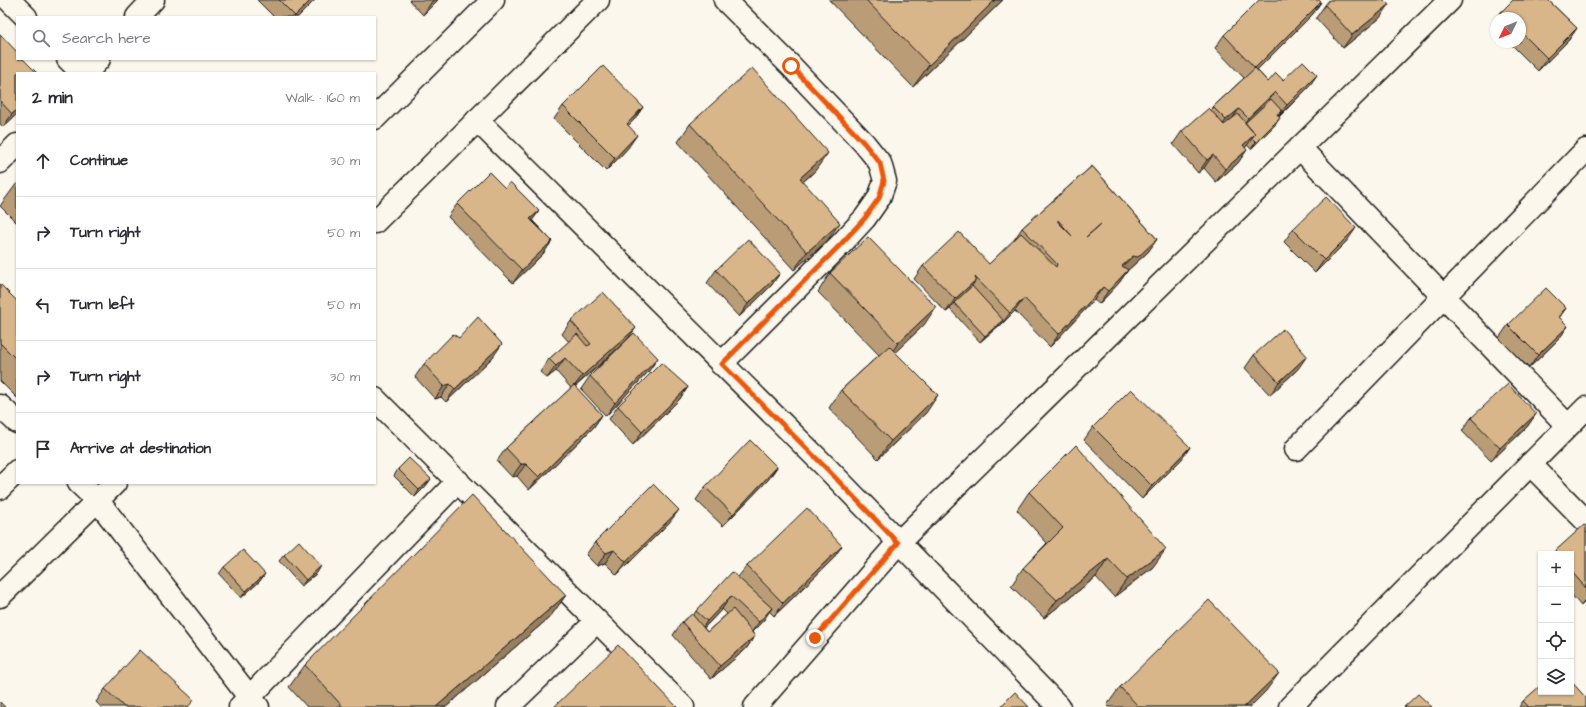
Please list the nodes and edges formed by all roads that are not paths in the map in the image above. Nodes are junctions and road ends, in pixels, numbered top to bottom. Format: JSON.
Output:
{"nodes":[{"id":1,"x":9,"y":0,"type":"edge"},
{"id":2,"x":153,"y":0,"type":"edge"},
{"id":3,"x":493,"y":0,"type":"edge"},
{"id":4,"x":598,"y":0,"type":"edge"},
{"id":5,"x":725,"y":0,"type":"edge"},
{"id":6,"x":1450,"y":0,"type":"edge"},
{"id":7,"x":25,"y":16,"type":"edge"},
{"id":8,"x":139,"y":16,"type":"edge"},
{"id":9,"x":69,"y":60,"type":"edge"},
{"id":10,"x":98,"y":60,"type":"edge"},
{"id":11,"x":81,"y":72,"type":"edge"},
{"id":12,"x":87,"y":72,"type":"edge"},
{"id":13,"x":376,"y":117,"type":"edge"},
{"id":14,"x":477,"y":120,"type":"junction"},
{"id":15,"x":16,"y":146,"type":"edge"},
{"id":16,"x":1300,"y":148,"type":"junction"},
{"id":17,"x":1586,"y":150,"type":"edge"},
{"id":18,"x":0,"y":162,"type":"edge"},
{"id":19,"x":376,"y":221,"type":"edge"},
{"id":20,"x":1444,"y":296,"type":"junction"},
{"id":21,"x":722,"y":364,"type":"junction"},
{"id":22,"x":376,"y":400,"type":"edge"},
{"id":23,"x":0,"y":406,"type":"edge"},
{"id":24,"x":1586,"y":408,"type":"edge"},
{"id":25,"x":16,"y":421,"type":"edge"},
{"id":26,"x":1568,"y":426,"type":"junction"},
{"id":27,"x":1296,"y":449,"type":"dead end"},
{"id":28,"x":1530,"y":464,"type":"junction"},
{"id":29,"x":16,"y":472,"type":"edge"},
{"id":30,"x":458,"y":481,"type":"junction"},
{"id":31,"x":80,"y":484,"type":"edge"},
{"id":32,"x":114,"y":484,"type":"edge"},
{"id":33,"x":0,"y":488,"type":"edge"},
{"id":34,"x":98,"y":501,"type":"junction"},
{"id":35,"x":1586,"y":521,"type":"edge"},
{"id":36,"x":898,"y":543,"type":"junction"},
{"id":37,"x":0,"y":596,"type":"edge"},
{"id":38,"x":597,"y":621,"type":"junction"},
{"id":39,"x":249,"y":704,"type":"edge"},
{"id":40,"x":508,"y":707,"type":"edge"},
{"id":41,"x":683,"y":707,"type":"edge"},
{"id":42,"x":755,"y":707,"type":"edge"},
{"id":43,"x":1059,"y":707,"type":"edge"},
{"id":44,"x":1290,"y":707,"type":"edge"}],
"edges":[{"from":1,"to":7,"type":"street"},
{"from":2,"to":8,"type":"street"},
{"from":3,"to":13,"type":"street"},
{"from":4,"to":14,"type":"street"},
{"from":5,"to":21,"type":"street"},
{"from":6,"to":16,"type":"street"},
{"from":9,"to":11,"type":"street"},
{"from":10,"to":12,"type":"street"},
{"from":14,"to":19,"type":"street"},
{"from":14,"to":21,"type":"street"},
{"from":15,"to":18,"type":"street"},
{"from":16,"to":20,"type":"street"},
{"from":16,"to":36,"type":"street"},
{"from":17,"to":20,"type":"street"},
{"from":20,"to":26,"type":"street"},
{"from":20,"to":27,"type":"street"},
{"from":21,"to":36,"type":"street"},
{"from":22,"to":30,"type":"street"},
{"from":23,"to":25,"type":"street"},
{"from":24,"to":26,"type":"street"},
{"from":26,"to":28,"type":"street"},
{"from":28,"to":35,"type":"street"},
{"from":28,"to":44,"type":"street"},
{"from":29,"to":33,"type":"street"},
{"from":30,"to":38,"type":"street"},
{"from":30,"to":39,"type":"street"},
{"from":31,"to":34,"type":"street"},
{"from":32,"to":34,"type":"street"},
{"from":34,"to":37,"type":"street"},
{"from":34,"to":39,"type":"street"},
{"from":36,"to":42,"type":"street"},
{"from":36,"to":43,"type":"street"},
{"from":38,"to":40,"type":"street"},
{"from":38,"to":41,"type":"street"}]}
